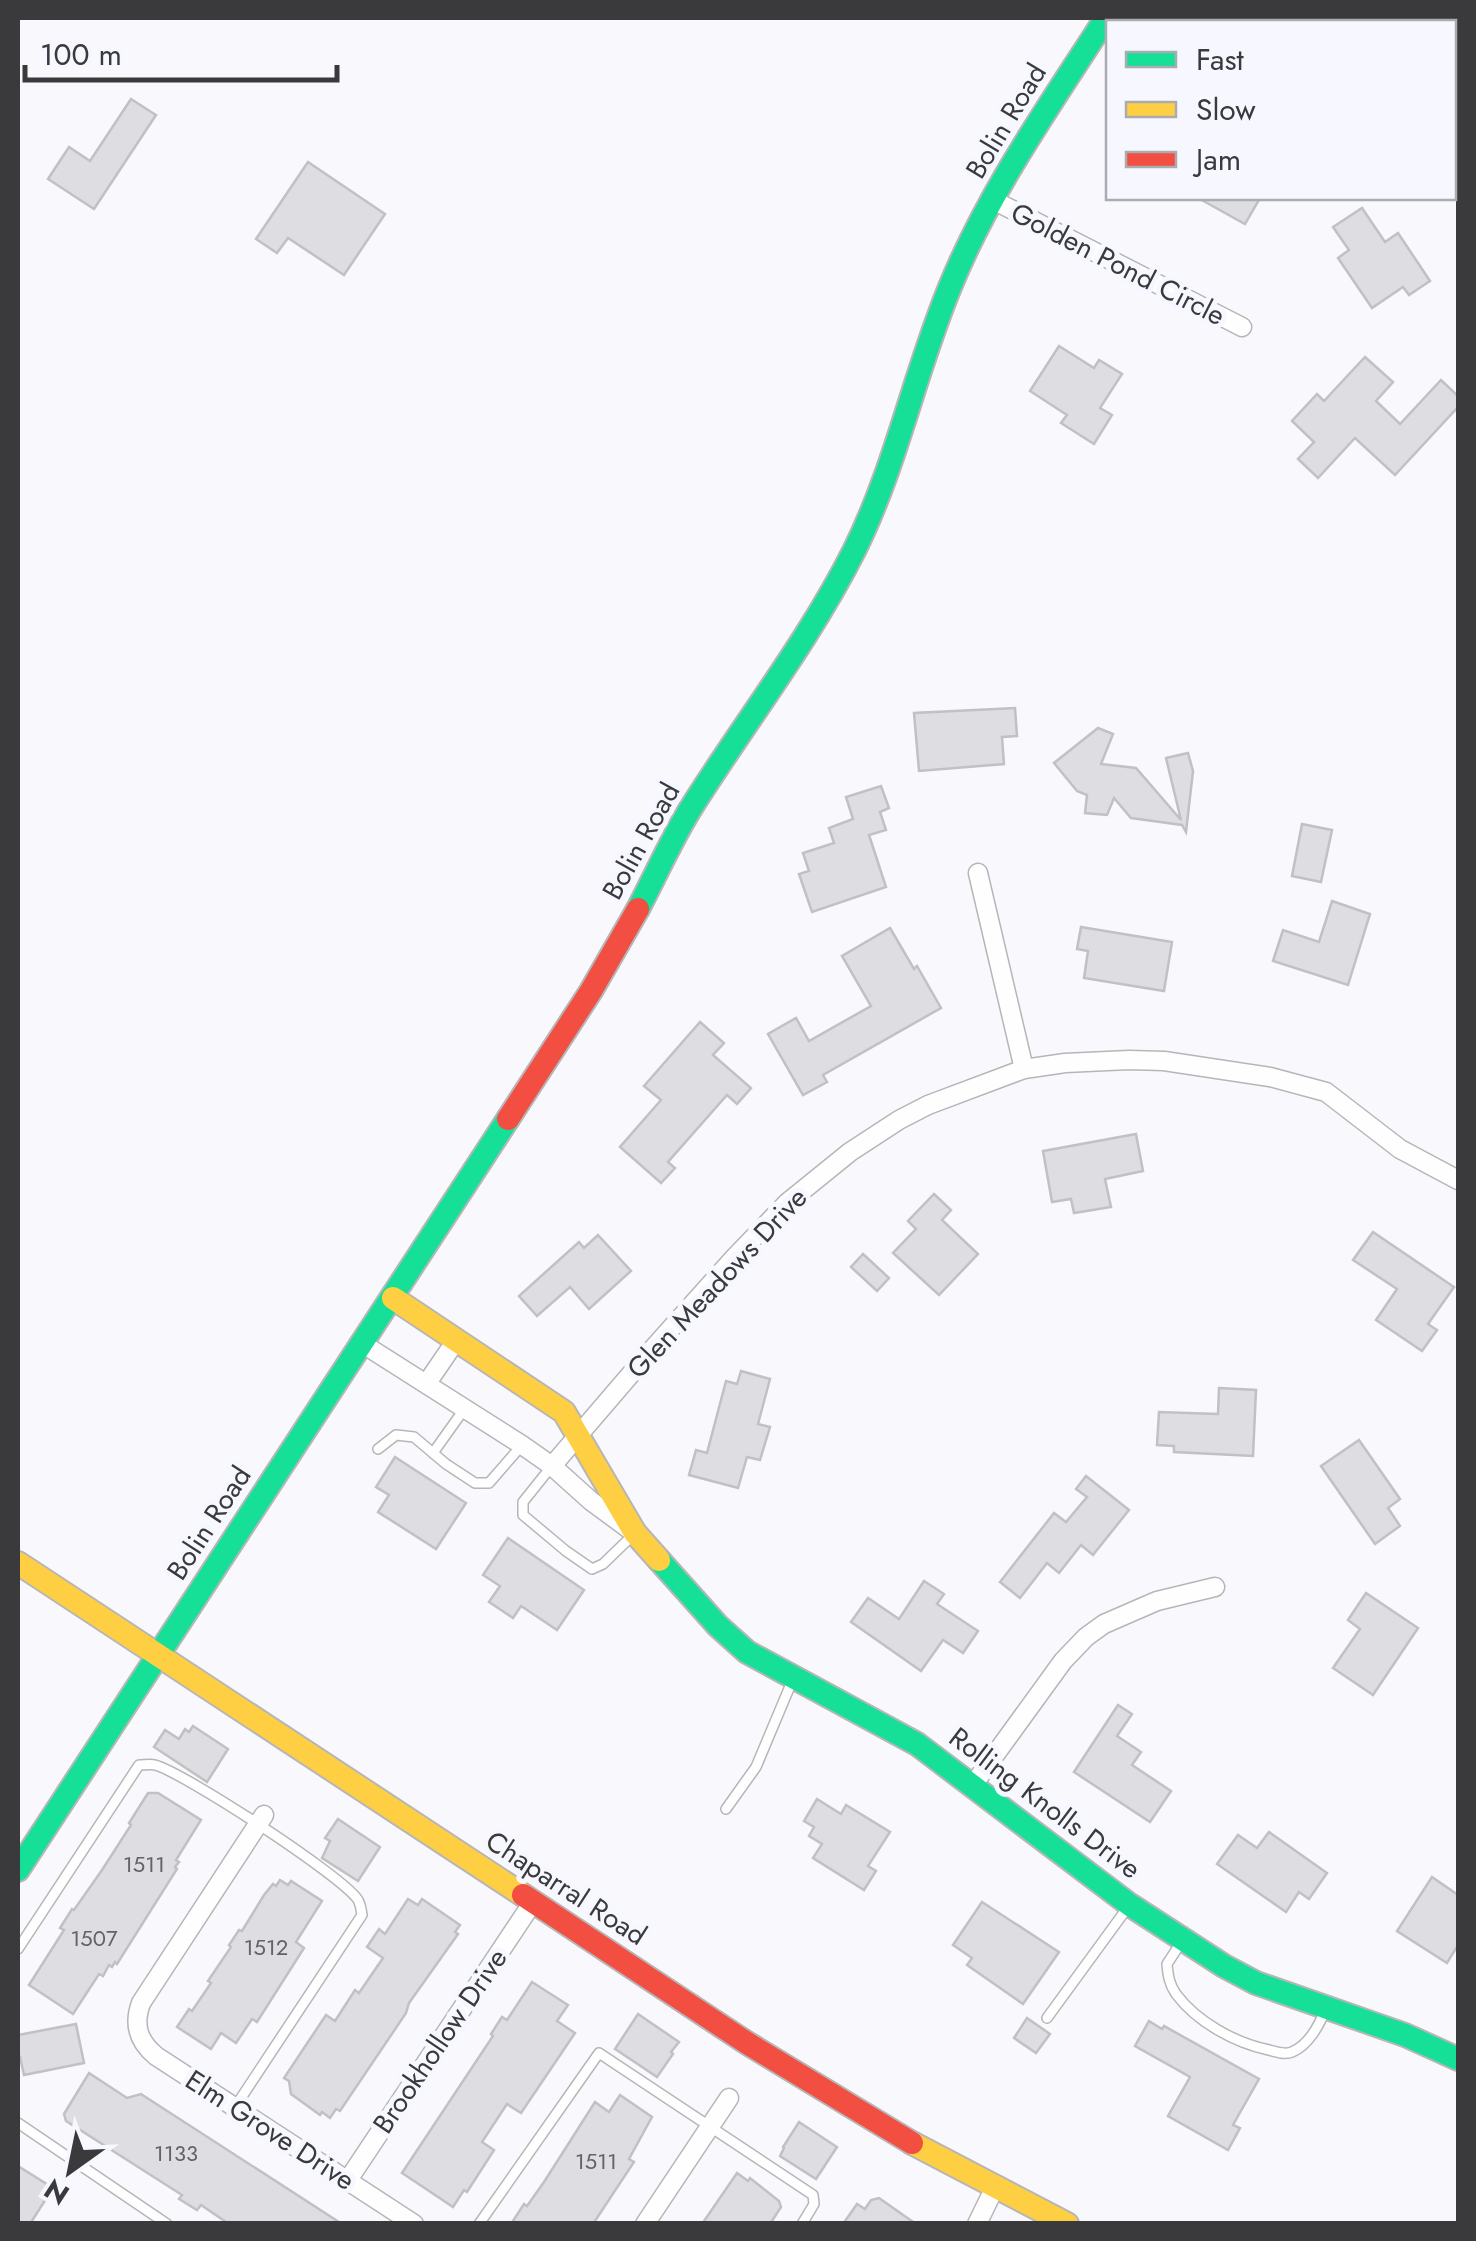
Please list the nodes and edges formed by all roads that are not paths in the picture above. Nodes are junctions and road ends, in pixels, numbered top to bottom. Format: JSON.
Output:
{"nodes":[{"id":1,"x":1106,"y":18,"type":"edge"},
{"id":2,"x":993,"y":200,"type":"junction"},
{"id":3,"x":1242,"y":327,"type":"dead end"},
{"id":4,"x":978,"y":873,"type":"dead end"},
{"id":5,"x":1024,"y":1069,"type":"junction"},
{"id":6,"x":1458,"y":1180,"type":"edge"},
{"id":7,"x":394,"y":1298,"type":"junction"},
{"id":8,"x":457,"y":1339,"type":"junction"},
{"id":9,"x":363,"y":1344,"type":"junction"},
{"id":10,"x":426,"y":1383,"type":"junction"},
{"id":11,"x":464,"y":1408,"type":"junction"},
{"id":12,"x":578,"y":1434,"type":"junction"},
{"id":13,"x":522,"y":1445,"type":"junction"},
{"id":14,"x":378,"y":1449,"type":"dead end"},
{"id":15,"x":433,"y":1453,"type":"junction"},
{"id":16,"x":552,"y":1466,"type":"junction"},
{"id":17,"x":635,"y":1533,"type":"junction"},
{"id":18,"x":18,"y":1546,"type":"edge"},
{"id":19,"x":18,"y":1563,"type":"edge"},
{"id":20,"x":43,"y":1582,"type":"junction"},
{"id":21,"x":1214,"y":1587,"type":"dead end"},
{"id":22,"x":156,"y":1656,"type":"junction"},
{"id":23,"x":793,"y":1678,"type":"junction"},
{"id":24,"x":972,"y":1785,"type":"junction"},
{"id":25,"x":726,"y":1809,"type":"dead end"},
{"id":26,"x":261,"y":1820,"type":"junction"},
{"id":27,"x":18,"y":1870,"type":"edge"},
{"id":28,"x":533,"y":1902,"type":"junction"},
{"id":29,"x":1130,"y":1905,"type":"junction"},
{"id":30,"x":1183,"y":1940,"type":"junction"},
{"id":31,"x":18,"y":1949,"type":"edge"},
{"id":32,"x":1326,"y":2007,"type":"junction"},
{"id":33,"x":1047,"y":2018,"type":"dead end"},
{"id":34,"x":1458,"y":2059,"type":"edge"},
{"id":35,"x":729,"y":2098,"type":"dead end"},
{"id":36,"x":235,"y":2107,"type":"junction"},
{"id":37,"x":18,"y":2123,"type":"edge"},
{"id":38,"x":710,"y":2125,"type":"junction"},
{"id":39,"x":348,"y":2180,"type":"junction"},
{"id":40,"x":994,"y":2187,"type":"junction"},
{"id":41,"x":167,"y":2224,"type":"edge"},
{"id":42,"x":414,"y":2224,"type":"edge"},
{"id":43,"x":479,"y":2224,"type":"edge"},
{"id":44,"x":645,"y":2224,"type":"edge"},
{"id":45,"x":802,"y":2224,"type":"edge"},
{"id":46,"x":977,"y":2224,"type":"edge"},
{"id":47,"x":1067,"y":2224,"type":"edge"}],
"edges":[{"from":1,"to":2,"type":"street","name":"Bolin Road"},
{"from":2,"to":3,"type":"street","name":"Golden Pond Circle"},
{"from":2,"to":7,"type":"street","name":"Bolin Road"},
{"from":4,"to":5,"type":"street"},
{"from":5,"to":6,"type":"street","name":"Glen Meadows Drive"},
{"from":5,"to":12,"type":"street","name":"Glen Meadows Drive"},
{"from":7,"to":8,"type":"street","name":"Rolling Knolls Drive"},
{"from":7,"to":9,"type":"street","name":"Bolin Road"},
{"from":8,"to":10,"type":"street"},
{"from":8,"to":12,"type":"street","name":"Rolling Knolls Drive"},
{"from":9,"to":10,"type":"street","name":"Rolling Knolls Drive"},
{"from":9,"to":22,"type":"street","name":"Bolin Road"},
{"from":10,"to":11,"type":"street","name":"Rolling Knolls Drive"},
{"from":11,"to":13,"type":"street","name":"Rolling Knolls Drive"},
{"from":11,"to":15,"type":"lane"},
{"from":12,"to":16,"type":"street","name":"Glen Meadows Drive"},
{"from":12,"to":17,"type":"street","name":"Rolling Knolls Drive"},
{"from":13,"to":15,"type":"lane"},
{"from":13,"to":16,"type":"street","name":"Rolling Knolls Drive"},
{"from":14,"to":15,"type":"lane"},
{"from":16,"to":17,"type":"street","name":"Rolling Knolls Drive"},
{"from":16,"to":17,"type":"lane"},
{"from":17,"to":23,"type":"street","name":"Rolling Knolls Drive"},
{"from":18,"to":20,"type":"street","name":"Chaparral Road"},
{"from":19,"to":20,"type":"street","name":"Chaparral Road"},
{"from":20,"to":22,"type":"street","name":"Chaparral Road"},
{"from":21,"to":24,"type":"street"},
{"from":22,"to":27,"type":"street","name":"Bolin Road"},
{"from":22,"to":28,"type":"street","name":"Chaparral Road"},
{"from":23,"to":24,"type":"street","name":"Rolling Knolls Drive"},
{"from":23,"to":25,"type":"lane"},
{"from":24,"to":29,"type":"street","name":"Rolling Knolls Drive"},
{"from":26,"to":31,"type":"lane"},
{"from":26,"to":36,"type":"lane"},
{"from":26,"to":36,"type":"street","name":"Elm Grove Drive"},
{"from":28,"to":39,"type":"street","name":"Brookhollow Drive"},
{"from":28,"to":40,"type":"street","name":"Chaparral Road"},
{"from":29,"to":30,"type":"street","name":"Rolling Knolls Drive"},
{"from":29,"to":33,"type":"lane"},
{"from":30,"to":32,"type":"street","name":"Rolling Knolls Drive"},
{"from":30,"to":32,"type":"lane"},
{"from":32,"to":34,"type":"street","name":"Rolling Knolls Drive"},
{"from":35,"to":38,"type":"street"},
{"from":36,"to":39,"type":"street","name":"Elm Grove Drive"},
{"from":37,"to":41,"type":"lane"},
{"from":38,"to":43,"type":"lane"},
{"from":38,"to":44,"type":"street"},
{"from":38,"to":45,"type":"lane"},
{"from":39,"to":42,"type":"street","name":"Elm Grove Drive"},
{"from":40,"to":46,"type":"street"},
{"from":40,"to":47,"type":"street","name":"Chaparral Road"}]}
